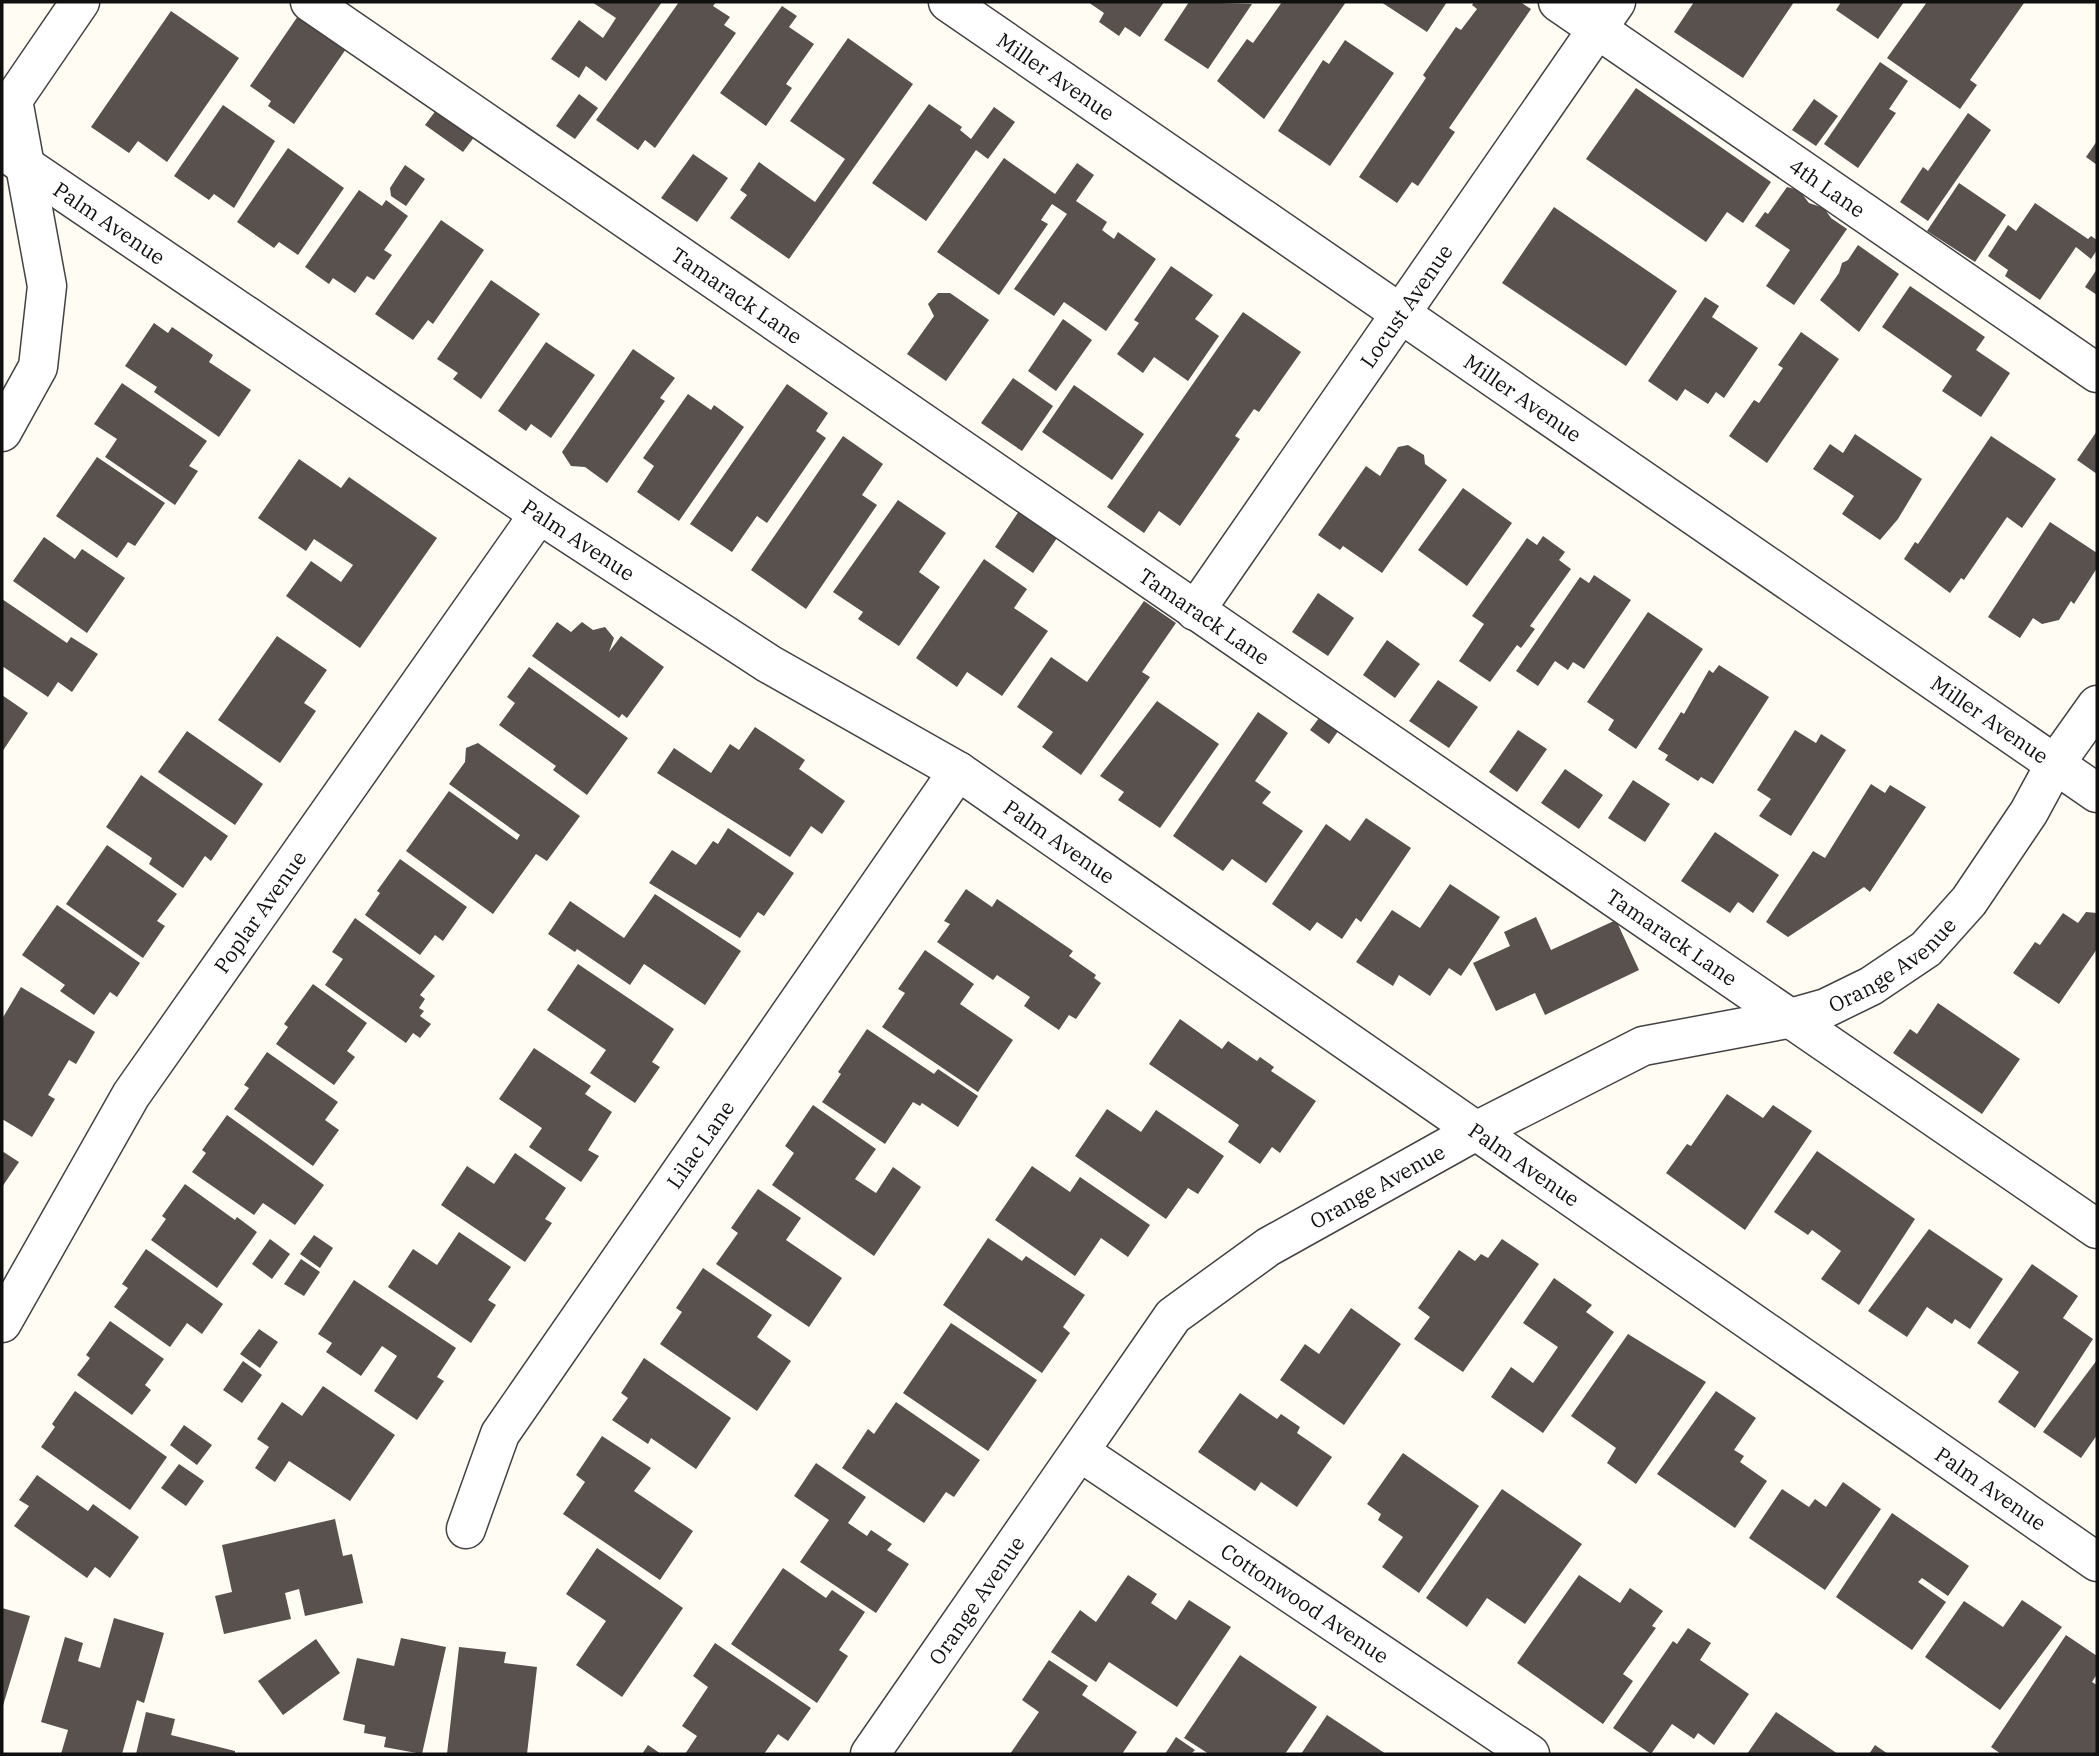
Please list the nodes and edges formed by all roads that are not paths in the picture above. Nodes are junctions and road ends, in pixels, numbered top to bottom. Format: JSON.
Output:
{"nodes":[{"id":1,"x":80,"y":2,"type":"edge"},
{"id":2,"x":310,"y":2,"type":"edge"},
{"id":3,"x":948,"y":2,"type":"edge"},
{"id":4,"x":1558,"y":2,"type":"edge"},
{"id":5,"x":1606,"y":15,"type":"edge"},
{"id":6,"x":12,"y":157,"type":"edge"},
{"id":7,"x":1399,"y":312,"type":"junction"},
{"id":8,"x":2097,"y":373,"type":"edge"},
{"id":9,"x":2,"y":432,"type":"edge"},
{"id":10,"x":539,"y":514,"type":"junction"},
{"id":11,"x":1195,"y":611,"type":"junction"},
{"id":12,"x":2097,"y":705,"type":"edge"},
{"id":13,"x":2055,"y":764,"type":"junction"},
{"id":14,"x":958,"y":771,"type":"junction"},
{"id":15,"x":2097,"y":793,"type":"edge"},
{"id":16,"x":1787,"y":1019,"type":"junction"},
{"id":17,"x":1476,"y":1131,"type":"junction"},
{"id":18,"x":2097,"y":1229,"type":"edge"},
{"id":19,"x":2,"y":1323,"type":"edge"},
{"id":20,"x":1080,"y":1452,"type":"junction"},
{"id":21,"x":466,"y":1530,"type":"dead end"},
{"id":22,"x":2097,"y":1562,"type":"edge"},
{"id":23,"x":870,"y":1754,"type":"edge"},
{"id":24,"x":1530,"y":1754,"type":"edge"}],
"edges":[{"from":1,"to":6,"type":"street"},
{"from":2,"to":11,"type":"street","name":"Tamarack Lane"},
{"from":3,"to":7,"type":"street","name":"Miller Avenue"},
{"from":4,"to":5,"type":"street","name":"4th Lane"},
{"from":5,"to":7,"type":"street","name":"Locust Avenue"},
{"from":5,"to":8,"type":"street","name":"4th Lane"},
{"from":6,"to":9,"type":"street"},
{"from":6,"to":10,"type":"street","name":"Palm Avenue"},
{"from":7,"to":11,"type":"street","name":"Locust Avenue"},
{"from":7,"to":13,"type":"street","name":"Miller Avenue"},
{"from":10,"to":14,"type":"street","name":"Palm Avenue"},
{"from":10,"to":19,"type":"street","name":"Poplar Avenue"},
{"from":11,"to":16,"type":"street","name":"Tamarack Lane"},
{"from":12,"to":13,"type":"street","name":"Orange Avenue"},
{"from":13,"to":15,"type":"street","name":"Miller Avenue"},
{"from":13,"to":16,"type":"street","name":"Orange Avenue"},
{"from":14,"to":17,"type":"street","name":"Palm Avenue"},
{"from":14,"to":21,"type":"street","name":"Lilac Lane"},
{"from":16,"to":17,"type":"street","name":"Orange Avenue"},
{"from":16,"to":18,"type":"street","name":"Tamarack Lane"},
{"from":17,"to":20,"type":"street","name":"Orange Avenue"},
{"from":17,"to":22,"type":"street","name":"Palm Avenue"},
{"from":20,"to":23,"type":"street","name":"Orange Avenue"},
{"from":20,"to":24,"type":"street","name":"Cottonwood Avenue"}]}
